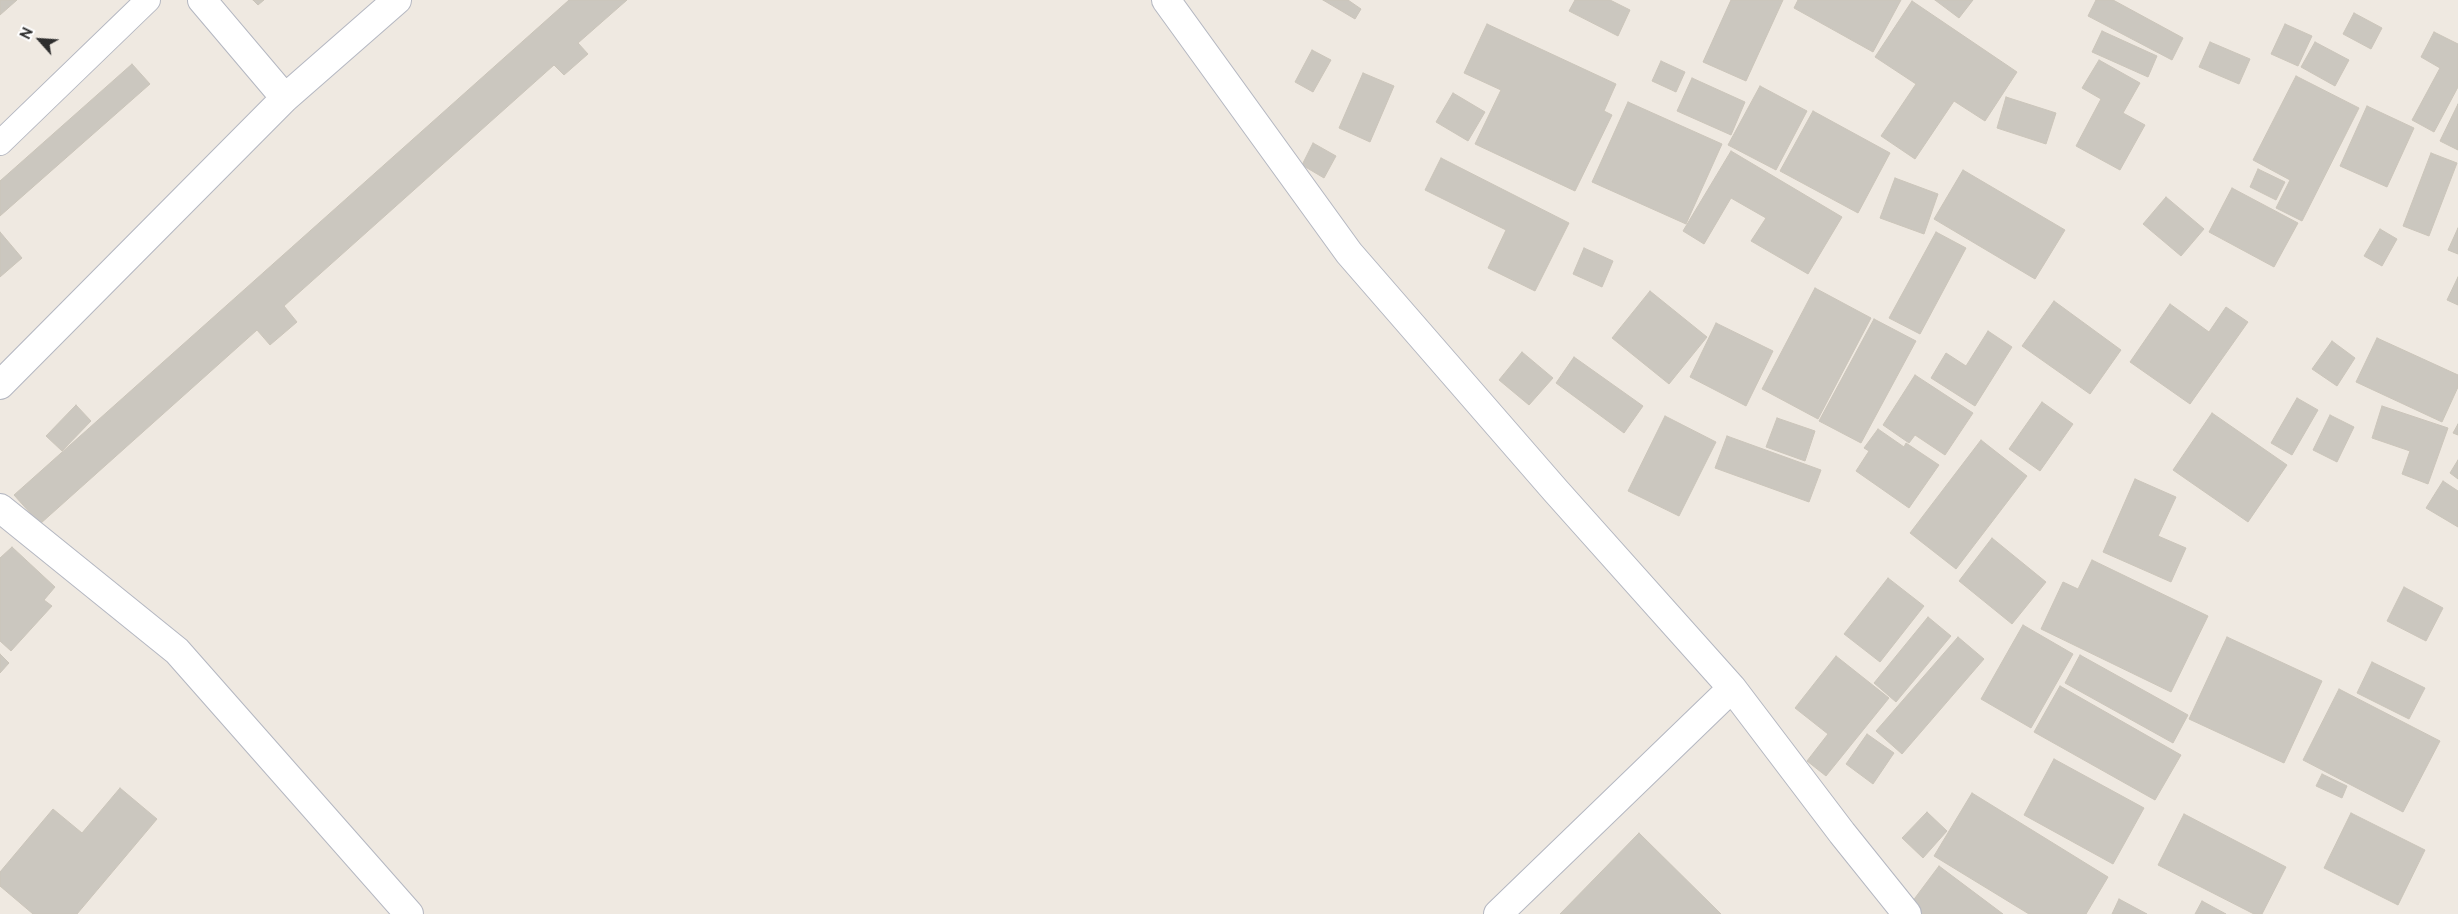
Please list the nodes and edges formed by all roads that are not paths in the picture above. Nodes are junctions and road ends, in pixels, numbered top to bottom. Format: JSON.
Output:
{"nodes":[{"id":1,"x":148,"y":0,"type":"edge"},
{"id":2,"x":202,"y":0,"type":"edge"},
{"id":3,"x":397,"y":0,"type":"edge"},
{"id":4,"x":1166,"y":0,"type":"edge"},
{"id":5,"x":285,"y":98,"type":"junction"},
{"id":6,"x":0,"y":143,"type":"edge"},
{"id":7,"x":0,"y":385,"type":"edge"},
{"id":8,"x":0,"y":508,"type":"edge"},
{"id":9,"x":1732,"y":688,"type":"junction"},
{"id":10,"x":409,"y":914,"type":"edge"},
{"id":11,"x":1498,"y":914,"type":"edge"},
{"id":12,"x":1908,"y":914,"type":"edge"}],
"edges":[{"from":1,"to":6,"type":"lane"},
{"from":2,"to":5,"type":"street"},
{"from":3,"to":5,"type":"street"},
{"from":4,"to":9,"type":"street"},
{"from":5,"to":7,"type":"street"},
{"from":8,"to":10,"type":"street"},
{"from":9,"to":11,"type":"street"},
{"from":9,"to":12,"type":"street"}]}
